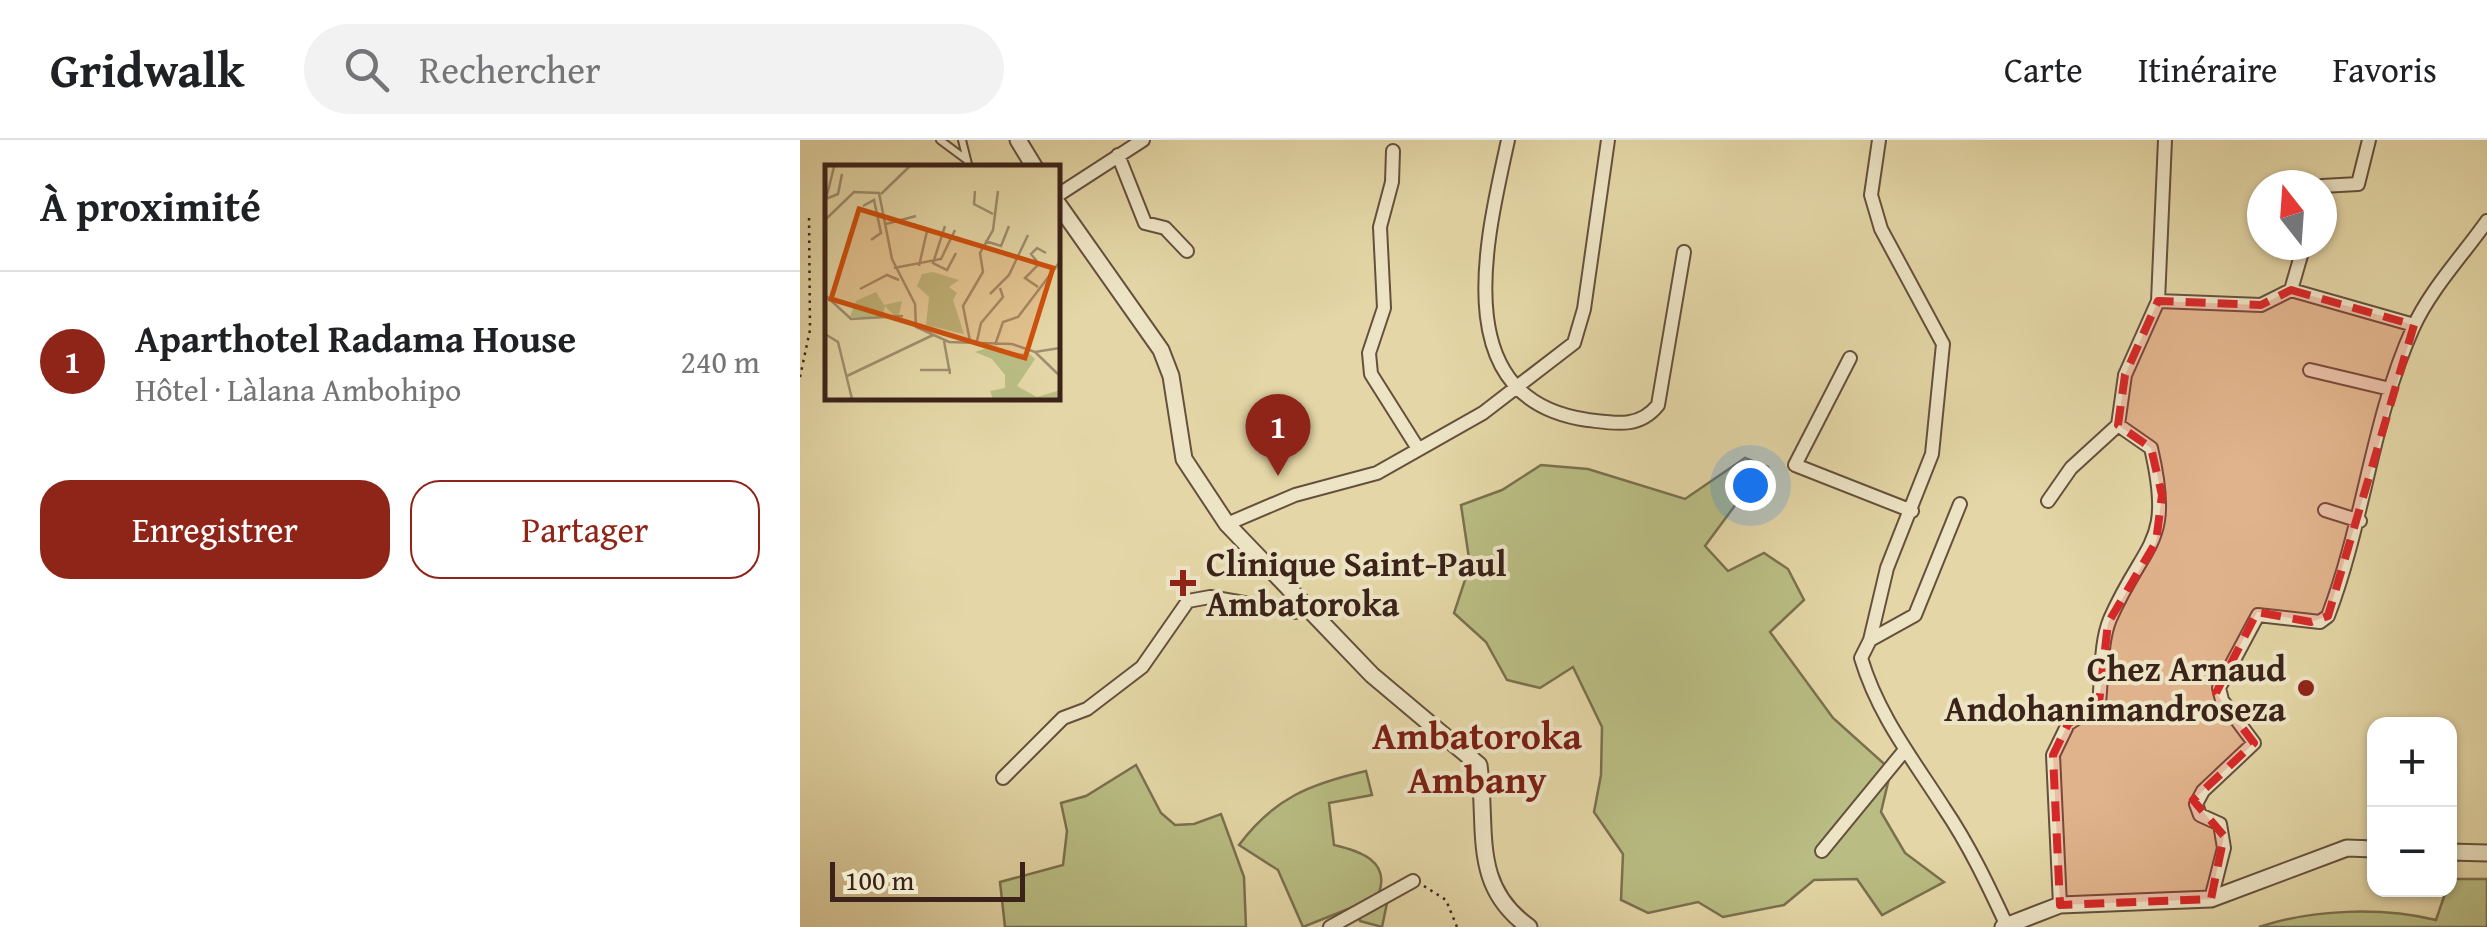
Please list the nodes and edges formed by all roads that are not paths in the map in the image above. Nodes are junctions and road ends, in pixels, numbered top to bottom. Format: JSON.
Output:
{"nodes":[{"id":1,"x":940,"y":140,"type":"edge"},
{"id":2,"x":962,"y":140,"type":"edge"},
{"id":3,"x":1018,"y":140,"type":"edge"},
{"id":4,"x":1143,"y":140,"type":"edge"},
{"id":5,"x":1508,"y":140,"type":"edge"},
{"id":6,"x":1608,"y":140,"type":"edge"},
{"id":7,"x":1879,"y":140,"type":"edge"},
{"id":8,"x":2165,"y":140,"type":"edge"},
{"id":9,"x":2370,"y":140,"type":"edge"},
{"id":10,"x":1394,"y":151,"type":"dead end"},
{"id":11,"x":1118,"y":155,"type":"junction"},
{"id":12,"x":968,"y":164,"type":"edge"},
{"id":13,"x":1032,"y":165,"type":"edge"},
{"id":14,"x":2337,"y":185,"type":"edge"},
{"id":15,"x":1060,"y":194,"type":"edge"},
{"id":16,"x":1060,"y":207,"type":"edge"},
{"id":17,"x":2487,"y":220,"type":"edge"},
{"id":18,"x":1188,"y":251,"type":"dead end"},
{"id":19,"x":1684,"y":252,"type":"dead end"},
{"id":20,"x":2300,"y":260,"type":"edge"},
{"id":21,"x":2291,"y":290,"type":"junction"},
{"id":22,"x":2158,"y":302,"type":"junction"},
{"id":23,"x":2414,"y":325,"type":"junction"},
{"id":24,"x":1850,"y":358,"type":"dead end"},
{"id":25,"x":2310,"y":370,"type":"dead end"},
{"id":26,"x":1518,"y":389,"type":"junction"},
{"id":27,"x":2390,"y":390,"type":"junction"},
{"id":28,"x":2118,"y":425,"type":"junction"},
{"id":29,"x":1417,"y":447,"type":"junction"},
{"id":30,"x":2048,"y":501,"type":"dead end"},
{"id":31,"x":1960,"y":504,"type":"dead end"},
{"id":32,"x":2325,"y":510,"type":"dead end"},
{"id":33,"x":1912,"y":511,"type":"junction"},
{"id":34,"x":2360,"y":521,"type":"junction"},
{"id":35,"x":1227,"y":524,"type":"junction"},
{"id":36,"x":1306,"y":605,"type":"junction"},
{"id":37,"x":1870,"y":640,"type":"junction"},
{"id":38,"x":1904,"y":751,"type":"junction"},
{"id":39,"x":1003,"y":778,"type":"dead end"},
{"id":40,"x":2367,"y":849,"type":"edge"},
{"id":41,"x":1822,"y":851,"type":"dead end"},
{"id":42,"x":2457,"y":852,"type":"edge"},
{"id":43,"x":2487,"y":854,"type":"edge"},
{"id":44,"x":1414,"y":881,"type":"road end"},
{"id":45,"x":2210,"y":899,"type":"junction"},
{"id":46,"x":2060,"y":905,"type":"junction"},
{"id":47,"x":2005,"y":926,"type":"edge"},
{"id":48,"x":1330,"y":927,"type":"edge"},
{"id":49,"x":1529,"y":927,"type":"edge"}],
"edges":[{"from":1,"to":12,"type":"lane"},
{"from":2,"to":12,"type":"lane"},
{"from":3,"to":13,"type":"street"},
{"from":4,"to":11,"type":"street"},
{"from":5,"to":26,"type":"street"},
{"from":6,"to":26,"type":"street"},
{"from":7,"to":33,"type":"street"},
{"from":8,"to":22,"type":"street"},
{"from":9,"to":14,"type":"street"},
{"from":10,"to":29,"type":"street"},
{"from":11,"to":15,"type":"street"},
{"from":11,"to":18,"type":"street"},
{"from":16,"to":35,"type":"street"},
{"from":17,"to":23,"type":"street"},
{"from":19,"to":26,"type":"street"},
{"from":20,"to":21,"type":"street"},
{"from":21,"to":22,"type":"street"},
{"from":21,"to":23,"type":"street"},
{"from":22,"to":28,"type":"street"},
{"from":23,"to":27,"type":"street"},
{"from":24,"to":33,"type":"street"},
{"from":25,"to":27,"type":"street"},
{"from":26,"to":29,"type":"street"},
{"from":27,"to":34,"type":"street"},
{"from":28,"to":30,"type":"street"},
{"from":28,"to":46,"type":"street"},
{"from":29,"to":35,"type":"street"},
{"from":31,"to":37,"type":"street"},
{"from":32,"to":34,"type":"street"},
{"from":33,"to":37,"type":"street"},
{"from":34,"to":45,"type":"street"},
{"from":35,"to":36,"type":"street"},
{"from":36,"to":39,"type":"street"},
{"from":36,"to":49,"type":"street"},
{"from":37,"to":38,"type":"street"},
{"from":38,"to":41,"type":"street"},
{"from":38,"to":47,"type":"street"},
{"from":40,"to":45,"type":"street"},
{"from":42,"to":43,"type":"street"},
{"from":44,"to":48,"type":"street"},
{"from":45,"to":46,"type":"street"},
{"from":46,"to":47,"type":"street"}]}
